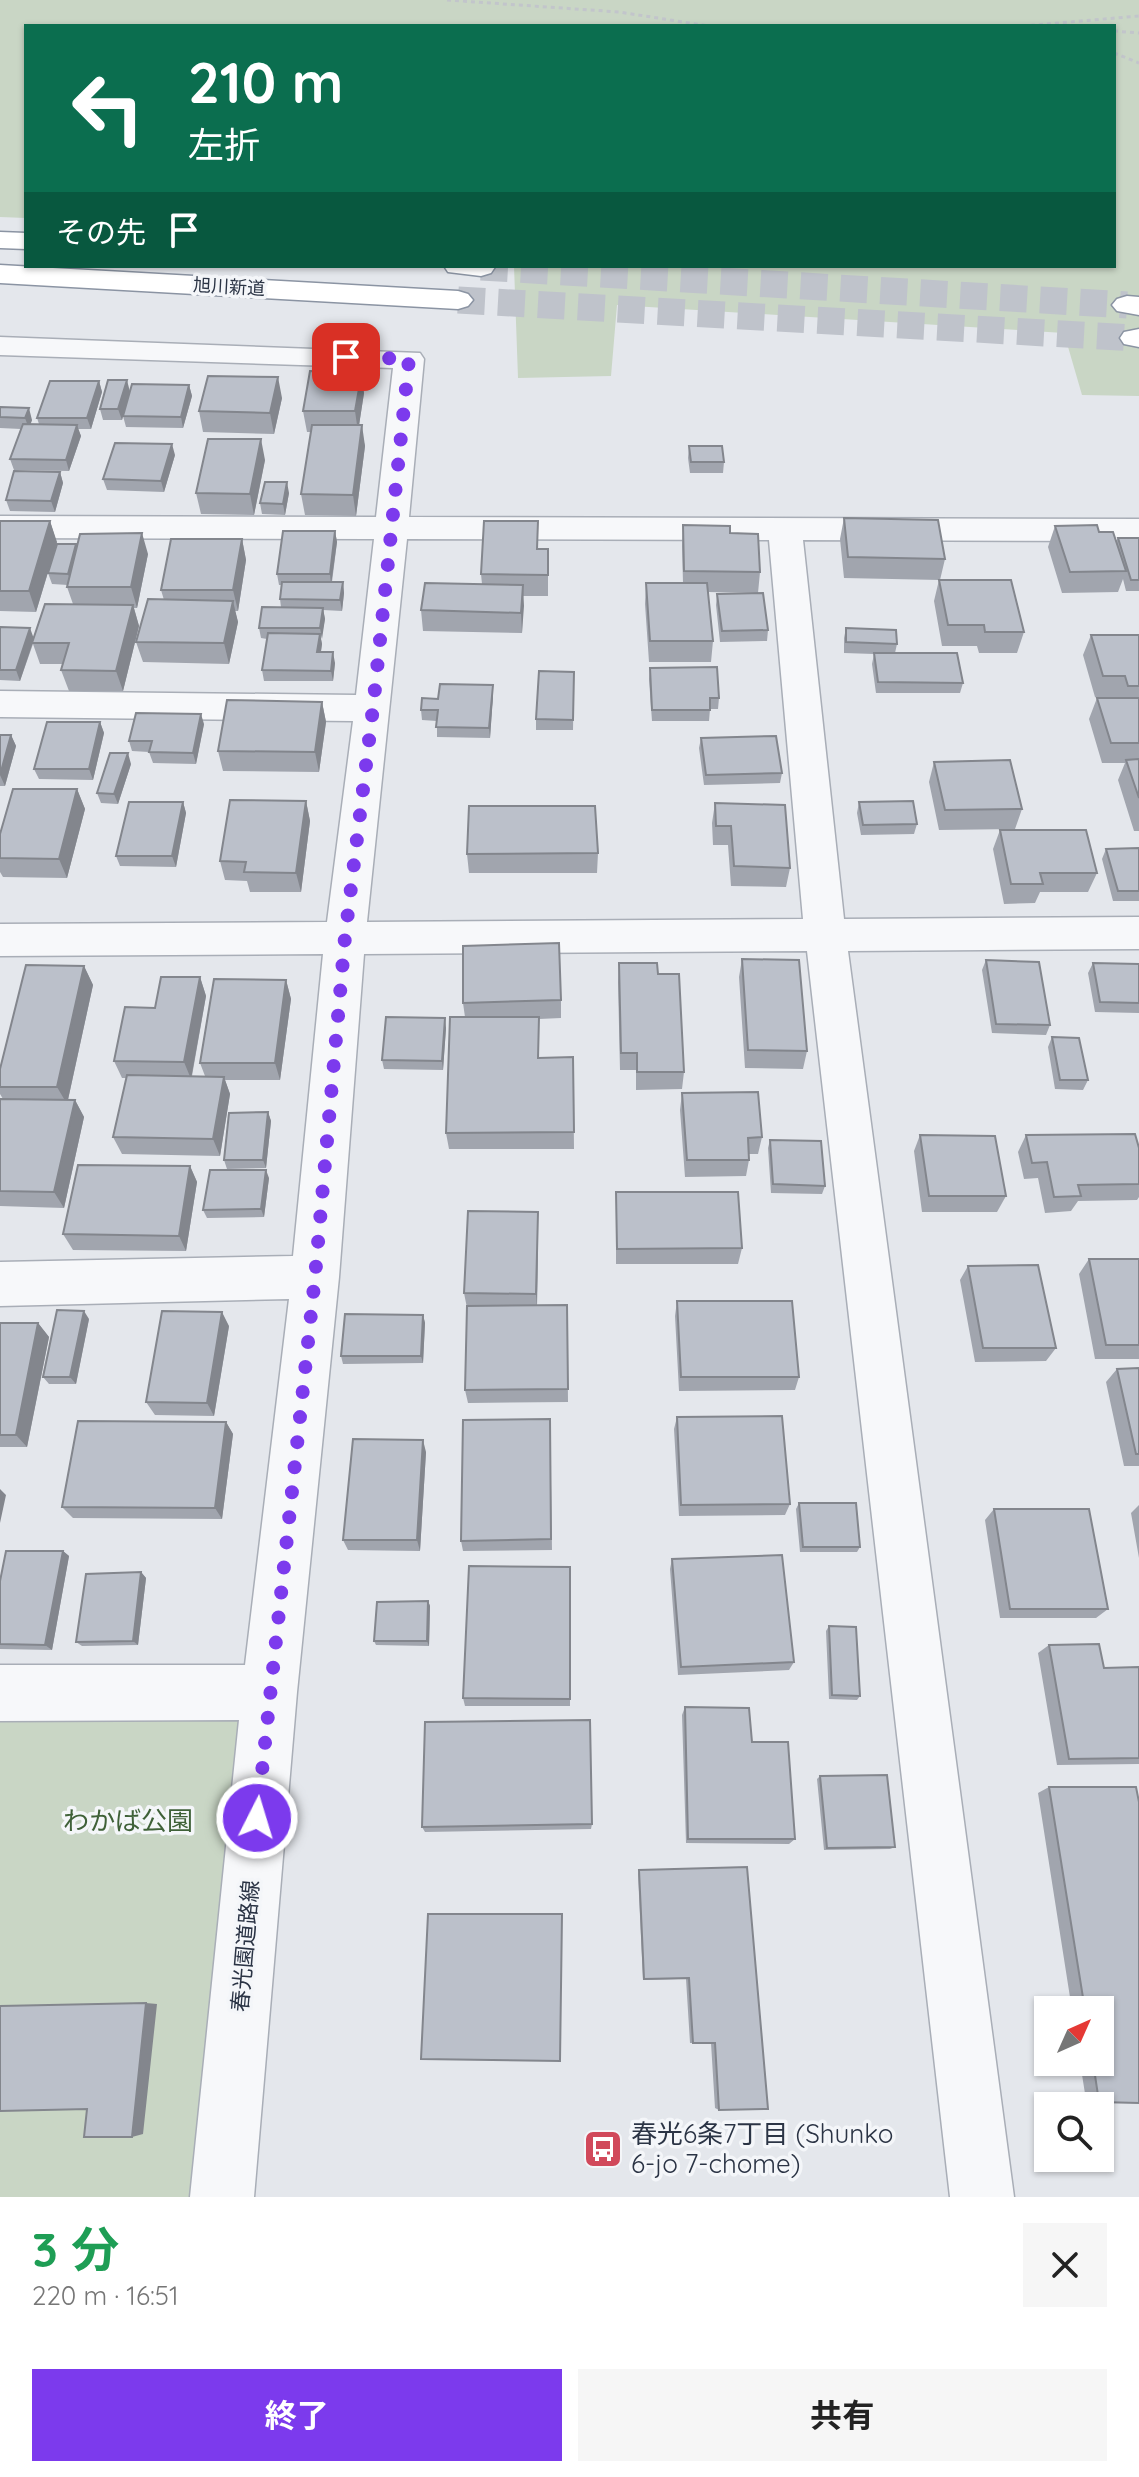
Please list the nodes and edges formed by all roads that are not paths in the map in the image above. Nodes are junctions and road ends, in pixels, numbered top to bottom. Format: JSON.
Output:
{"nodes":[{"id":1,"x":0,"y":240,"type":"edge"},
{"id":2,"x":24,"y":241,"type":"edge"},
{"id":3,"x":0,"y":274,"type":"edge"},
{"id":4,"x":458,"y":300,"type":"tunnel mouth"},
{"id":5,"x":0,"y":346,"type":"edge"},
{"id":6,"x":392,"y":526,"type":"junction"},
{"id":7,"x":0,"y":527,"type":"edge"},
{"id":8,"x":785,"y":529,"type":"junction"},
{"id":9,"x":1139,"y":530,"type":"edge"},
{"id":10,"x":0,"y":704,"type":"edge"},
{"id":11,"x":373,"y":708,"type":"junction"},
{"id":12,"x":825,"y":933,"type":"junction"},
{"id":13,"x":1139,"y":933,"type":"edge"},
{"id":14,"x":345,"y":937,"type":"junction"},
{"id":15,"x":0,"y":940,"type":"edge"},
{"id":16,"x":315,"y":1277,"type":"junction"},
{"id":17,"x":0,"y":1284,"type":"edge"},
{"id":18,"x":269,"y":1692,"type":"junction"},
{"id":19,"x":0,"y":1693,"type":"edge"},
{"id":20,"x":222,"y":2197,"type":"edge"},
{"id":21,"x":982,"y":2197,"type":"edge"}],
"edges":[{"from":1,"to":2,"type":"highway"},
{"from":3,"to":4,"type":"highway","name":"旭川新道"},
{"from":5,"to":6,"type":"street","name":"春光園道路線"},
{"from":6,"to":7,"type":"street"},
{"from":6,"to":8,"type":"street"},
{"from":6,"to":11,"type":"street","name":"春光園道路線"},
{"from":8,"to":9,"type":"street"},
{"from":8,"to":12,"type":"street"},
{"from":10,"to":11,"type":"street"},
{"from":11,"to":14,"type":"street","name":"春光園道路線"},
{"from":12,"to":13,"type":"street"},
{"from":12,"to":14,"type":"street"},
{"from":12,"to":21,"type":"street"},
{"from":14,"to":15,"type":"street"},
{"from":14,"to":16,"type":"street","name":"春光園道路線"},
{"from":16,"to":17,"type":"street"},
{"from":16,"to":18,"type":"street","name":"春光園道路線"},
{"from":18,"to":19,"type":"street"},
{"from":18,"to":20,"type":"street","name":"春光園道路線"}]}
